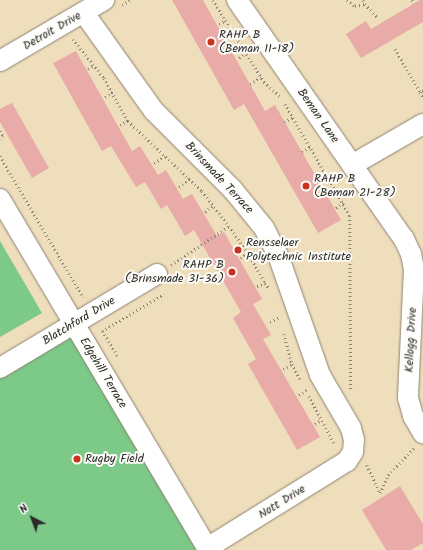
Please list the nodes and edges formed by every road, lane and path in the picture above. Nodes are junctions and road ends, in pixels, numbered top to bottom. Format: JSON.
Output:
{"nodes":[{"id":1,"x":104,"y":0,"type":"edge"},
{"id":2,"x":213,"y":0,"type":"edge"},
{"id":3,"x":237,"y":0,"type":"edge"},
{"id":4,"x":347,"y":0,"type":"edge"},
{"id":5,"x":363,"y":0,"type":"edge"},
{"id":6,"x":412,"y":0,"type":"edge"},
{"id":7,"x":365,"y":4,"type":"junction"},
{"id":8,"x":414,"y":4,"type":"dead end"},
{"id":9,"x":84,"y":13,"type":"junction"},
{"id":10,"x":376,"y":16,"type":"dead end"},
{"id":11,"x":226,"y":20,"type":"junction"},
{"id":12,"x":219,"y":24,"type":"dead end"},
{"id":13,"x":395,"y":49,"type":"dead end"},
{"id":14,"x":246,"y":52,"type":"junction"},
{"id":15,"x":239,"y":58,"type":"dead end"},
{"id":16,"x":0,"y":61,"type":"edge"},
{"id":17,"x":94,"y":64,"type":"dead end"},
{"id":18,"x":88,"y":69,"type":"dead end"},
{"id":19,"x":261,"y":77,"type":"junction"},
{"id":20,"x":250,"y":84,"type":"dead end"},
{"id":21,"x":112,"y":92,"type":"dead end"},
{"id":22,"x":422,"y":92,"type":"edge"},
{"id":23,"x":105,"y":97,"type":"dead end"},
{"id":24,"x":423,"y":97,"type":"edge"},
{"id":25,"x":293,"y":117,"type":"junction"},
{"id":26,"x":128,"y":120,"type":"dead end"},
{"id":27,"x":284,"y":122,"type":"dead end"},
{"id":28,"x":423,"y":124,"type":"edge"},
{"id":29,"x":120,"y":125,"type":"dead end"},
{"id":30,"x":0,"y":131,"type":"edge"},
{"id":31,"x":0,"y":138,"type":"edge"},
{"id":32,"x":310,"y":146,"type":"junction"},
{"id":33,"x":302,"y":152,"type":"dead end"},
{"id":34,"x":0,"y":156,"type":"edge"},
{"id":35,"x":165,"y":156,"type":"dead end"},
{"id":36,"x":154,"y":163,"type":"dead end"},
{"id":37,"x":352,"y":165,"type":"junction"},
{"id":38,"x":325,"y":172,"type":"junction"},
{"id":39,"x":319,"y":178,"type":"dead end"},
{"id":40,"x":189,"y":179,"type":"dead end"},
{"id":41,"x":179,"y":188,"type":"dead end"},
{"id":42,"x":0,"y":199,"type":"edge"},
{"id":43,"x":343,"y":202,"type":"junction"},
{"id":44,"x":213,"y":205,"type":"dead end"},
{"id":45,"x":336,"y":208,"type":"dead end"},
{"id":46,"x":205,"y":212,"type":"dead end"},
{"id":47,"x":248,"y":253,"type":"junction"},
{"id":48,"x":241,"y":258,"type":"dead end"},
{"id":49,"x":157,"y":274,"type":"joint"},
{"id":50,"x":265,"y":283,"type":"dead end"},
{"id":51,"x":164,"y":294,"type":"dead end"},
{"id":52,"x":85,"y":300,"type":"dead end"},
{"id":53,"x":74,"y":324,"type":"junction"},
{"id":54,"x":118,"y":358,"type":"dead end"},
{"id":55,"x":292,"y":364,"type":"dead end"},
{"id":56,"x":0,"y":368,"type":"edge"},
{"id":57,"x":284,"y":369,"type":"dead end"},
{"id":58,"x":306,"y":390,"type":"dead end"},
{"id":59,"x":299,"y":395,"type":"dead end"},
{"id":60,"x":350,"y":397,"type":"dead end"},
{"id":61,"x":321,"y":420,"type":"dead end"},
{"id":62,"x":315,"y":424,"type":"dead end"},
{"id":63,"x":423,"y":433,"type":"edge"},
{"id":64,"x":354,"y":446,"type":"junction"},
{"id":65,"x":404,"y":458,"type":"dead end"},
{"id":66,"x":207,"y":549,"type":"edge"}],
"edges":[{"from":1,"to":9,"type":"street","name":"Detroit Drive"},
{"from":2,"to":11,"type":"path"},
{"from":3,"to":37,"type":"street","name":"Beman Lane"},
{"from":4,"to":7,"type":"path"},
{"from":5,"to":7,"type":"path"},
{"from":6,"to":8,"type":"path"},
{"from":7,"to":10,"type":"path"},
{"from":9,"to":16,"type":"street","name":"Detroit Drive"},
{"from":9,"to":64,"type":"street","name":"Brinsmade Terrace"},
{"from":11,"to":12,"type":"path"},
{"from":11,"to":14,"type":"path"},
{"from":13,"to":22,"type":"path"},
{"from":14,"to":15,"type":"path"},
{"from":14,"to":19,"type":"path"},
{"from":17,"to":18,"type":"path"},
{"from":19,"to":20,"type":"path"},
{"from":19,"to":25,"type":"path"},
{"from":21,"to":23,"type":"path"},
{"from":22,"to":24,"type":"path"},
{"from":25,"to":27,"type":"path"},
{"from":25,"to":32,"type":"path"},
{"from":26,"to":29,"type":"path"},
{"from":28,"to":37,"type":"street"},
{"from":30,"to":31,"type":"path"},
{"from":32,"to":33,"type":"path"},
{"from":32,"to":38,"type":"path"},
{"from":34,"to":52,"type":"path"},
{"from":35,"to":36,"type":"path"},
{"from":37,"to":63,"type":"street","name":"Kellogg Drive"},
{"from":38,"to":39,"type":"path"},
{"from":38,"to":43,"type":"path"},
{"from":40,"to":41,"type":"path"},
{"from":42,"to":53,"type":"street","name":"Edgehill Terrace"},
{"from":43,"to":45,"type":"path"},
{"from":43,"to":60,"type":"path"},
{"from":44,"to":46,"type":"path"},
{"from":47,"to":48,"type":"path"},
{"from":47,"to":49,"type":"path"},
{"from":47,"to":50,"type":"path"},
{"from":49,"to":53,"type":"street","name":"Blatchford Drive"},
{"from":51,"to":54,"type":"path"},
{"from":53,"to":56,"type":"street","name":"Blatchford Drive"},
{"from":53,"to":66,"type":"street","name":"Edgehill Terrace"},
{"from":55,"to":57,"type":"path"},
{"from":58,"to":59,"type":"path"},
{"from":61,"to":62,"type":"path"},
{"from":64,"to":65,"type":"path"},
{"from":64,"to":66,"type":"street","name":"Nott Drive"}]}
